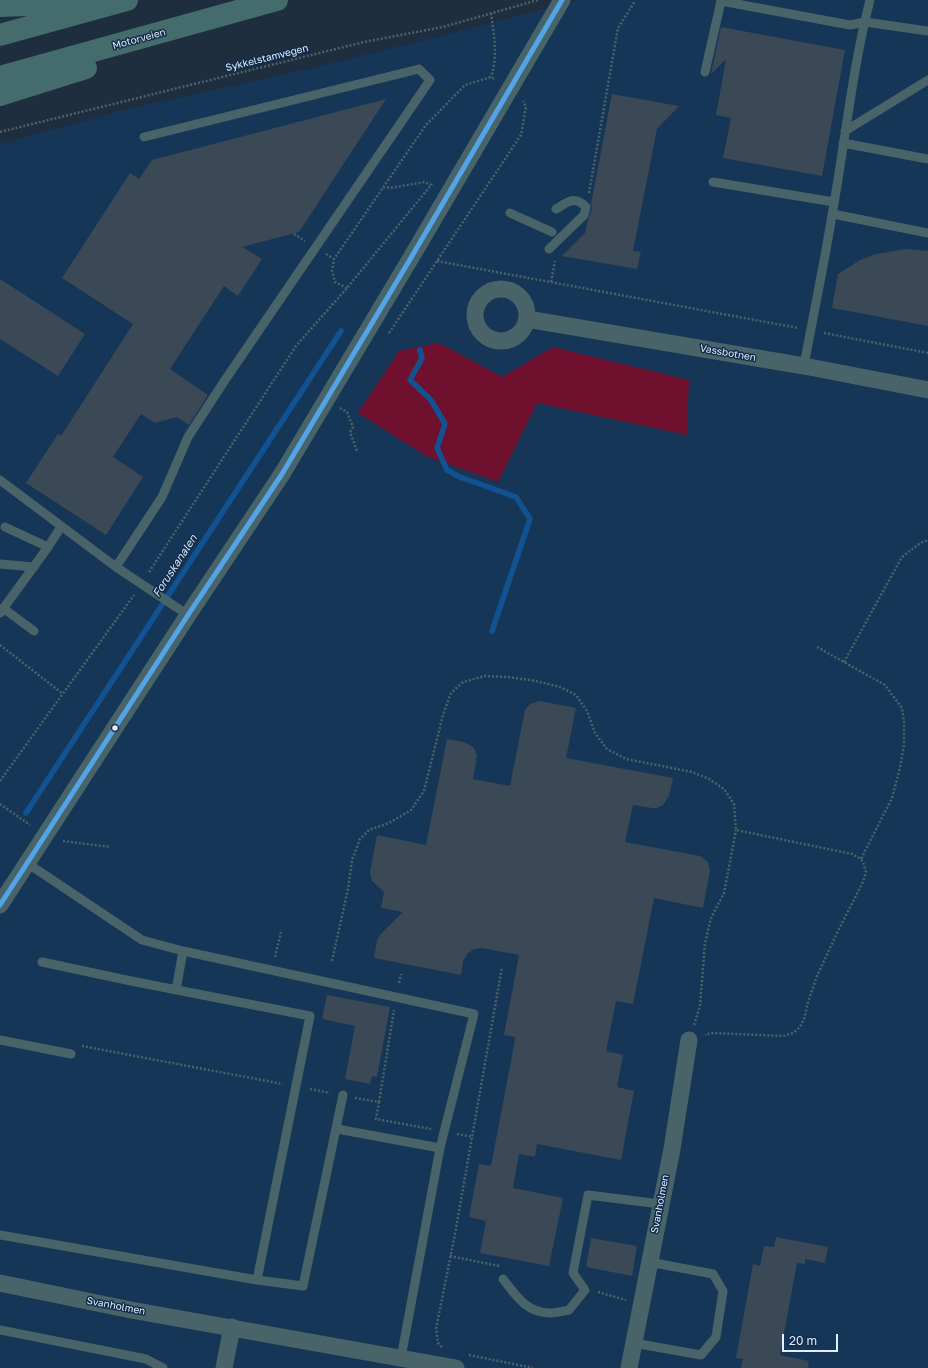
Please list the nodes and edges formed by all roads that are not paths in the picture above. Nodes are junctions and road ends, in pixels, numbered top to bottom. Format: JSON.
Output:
{"nodes":[{"id":1,"x":127,"y":0,"type":"edge"},
{"id":2,"x":277,"y":0,"type":"edge"},
{"id":3,"x":562,"y":0,"type":"edge"},
{"id":4,"x":870,"y":0,"type":"edge"},
{"id":5,"x":0,"y":6,"type":"edge"},
{"id":6,"x":102,"y":6,"type":"junction"},
{"id":7,"x":223,"y":16,"type":"junction"},
{"id":8,"x":864,"y":22,"type":"junction"},
{"id":9,"x":928,"y":31,"type":"edge"},
{"id":10,"x":0,"y":35,"type":"edge"},
{"id":11,"x":706,"y":72,"type":"dead end"},
{"id":12,"x":0,"y":77,"type":"edge"},
{"id":13,"x":928,"y":80,"type":"edge"},
{"id":14,"x":0,"y":94,"type":"edge"},
{"id":15,"x":845,"y":131,"type":"junction"},
{"id":16,"x":144,"y":137,"type":"dead end"},
{"id":17,"x":843,"y":143,"type":"junction"},
{"id":18,"x":928,"y":159,"type":"edge"},
{"id":19,"x":713,"y":182,"type":"dead end"},
{"id":20,"x":834,"y":202,"type":"junction"},
{"id":21,"x":556,"y":209,"type":"dead end"},
{"id":22,"x":510,"y":213,"type":"dead end"},
{"id":23,"x":833,"y":214,"type":"junction"},
{"id":24,"x":552,"y":232,"type":"dead end"},
{"id":25,"x":928,"y":232,"type":"edge"},
{"id":26,"x":552,"y":252,"type":"road end"},
{"id":27,"x":527,"y":319,"type":"dead end"},
{"id":28,"x":804,"y":366,"type":"junction"},
{"id":29,"x":928,"y":390,"type":"edge"},
{"id":30,"x":0,"y":480,"type":"edge"},
{"id":31,"x":5,"y":527,"type":"dead end"},
{"id":32,"x":61,"y":527,"type":"junction"},
{"id":33,"x":48,"y":547,"type":"junction"},
{"id":34,"x":0,"y":564,"type":"edge"},
{"id":35,"x":34,"y":567,"type":"junction"},
{"id":36,"x":116,"y":567,"type":"junction"},
{"id":37,"x":2,"y":610,"type":"edge"},
{"id":38,"x":188,"y":615,"type":"junction"},
{"id":39,"x":34,"y":631,"type":"dead end"},
{"id":40,"x":27,"y":863,"type":"junction"},
{"id":41,"x":0,"y":905,"type":"edge"},
{"id":42,"x":183,"y":951,"type":"junction"},
{"id":43,"x":42,"y":962,"type":"dead end"},
{"id":44,"x":176,"y":990,"type":"junction"},
{"id":45,"x":0,"y":1040,"type":"edge"},
{"id":46,"x":690,"y":1040,"type":"road end"},
{"id":47,"x":71,"y":1054,"type":"dead end"},
{"id":48,"x":343,"y":1095,"type":"road end"},
{"id":49,"x":337,"y":1129,"type":"junction"},
{"id":50,"x":440,"y":1148,"type":"junction"},
{"id":51,"x":660,"y":1204,"type":"junction"},
{"id":52,"x":0,"y":1235,"type":"edge"},
{"id":53,"x":649,"y":1262,"type":"junction"},
{"id":54,"x":503,"y":1279,"type":"road end"},
{"id":55,"x":257,"y":1280,"type":"junction"},
{"id":56,"x":0,"y":1283,"type":"edge"},
{"id":57,"x":232,"y":1327,"type":"junction"},
{"id":58,"x":0,"y":1330,"type":"edge"},
{"id":59,"x":634,"y":1343,"type":"junction"},
{"id":60,"x":402,"y":1358,"type":"junction"},
{"id":61,"x":163,"y":1368,"type":"edge"},
{"id":62,"x":224,"y":1368,"type":"edge"},
{"id":63,"x":456,"y":1368,"type":"edge"},
{"id":64,"x":629,"y":1368,"type":"edge"}],
"edges":[{"from":1,"to":6,"type":"highway"},
{"from":2,"to":7,"type":"highway","name":"Motorveien"},
{"from":3,"to":38,"type":"street","bridge":true},
{"from":4,"to":8,"type":"lane"},
{"from":5,"to":6,"type":"highway"},
{"from":6,"to":10,"type":"highway"},
{"from":7,"to":12,"type":"highway","name":"Motorveien"},
{"from":7,"to":14,"type":"highway"},
{"from":8,"to":9,"type":"lane"},
{"from":8,"to":11,"type":"lane"},
{"from":8,"to":15,"type":"lane"},
{"from":13,"to":15,"type":"lane"},
{"from":15,"to":17,"type":"lane"},
{"from":16,"to":36,"type":"lane"},
{"from":17,"to":18,"type":"lane"},
{"from":17,"to":20,"type":"lane"},
{"from":19,"to":20,"type":"lane"},
{"from":20,"to":23,"type":"lane"},
{"from":21,"to":26,"type":"lane"},
{"from":22,"to":24,"type":"lane"},
{"from":23,"to":25,"type":"lane"},
{"from":23,"to":28,"type":"lane"},
{"from":27,"to":28,"type":"street","name":"Vassbotnen"},
{"from":28,"to":29,"type":"street","name":"Vassbotnen"},
{"from":30,"to":32,"type":"lane"},
{"from":31,"to":33,"type":"lane"},
{"from":32,"to":33,"type":"lane"},
{"from":32,"to":36,"type":"lane"},
{"from":33,"to":35,"type":"lane"},
{"from":34,"to":35,"type":"lane"},
{"from":35,"to":37,"type":"lane"},
{"from":36,"to":38,"type":"lane"},
{"from":37,"to":39,"type":"lane"},
{"from":38,"to":40,"type":"street"},
{"from":40,"to":41,"type":"street"},
{"from":40,"to":42,"type":"lane"},
{"from":42,"to":44,"type":"lane"},
{"from":42,"to":50,"type":"lane"},
{"from":43,"to":44,"type":"lane"},
{"from":44,"to":55,"type":"lane"},
{"from":45,"to":47,"type":"lane"},
{"from":46,"to":51,"type":"street","name":"Svanholmen"},
{"from":48,"to":49,"type":"lane"},
{"from":49,"to":50,"type":"lane"},
{"from":49,"to":55,"type":"lane"},
{"from":50,"to":60,"type":"lane"},
{"from":51,"to":53,"type":"street","name":"Svanholmen"},
{"from":51,"to":54,"type":"lane"},
{"from":52,"to":55,"type":"lane"},
{"from":53,"to":59,"type":"street","name":"Svanholmen"},
{"from":53,"to":59,"type":"lane"},
{"from":56,"to":57,"type":"street","name":"Svanholmen"},
{"from":57,"to":60,"type":"street","name":"Svanholmen"},
{"from":57,"to":62,"type":"street"},
{"from":58,"to":61,"type":"lane"},
{"from":59,"to":64,"type":"street","name":"Svanholmen"},
{"from":60,"to":63,"type":"street","name":"Svanholmen"}]}
